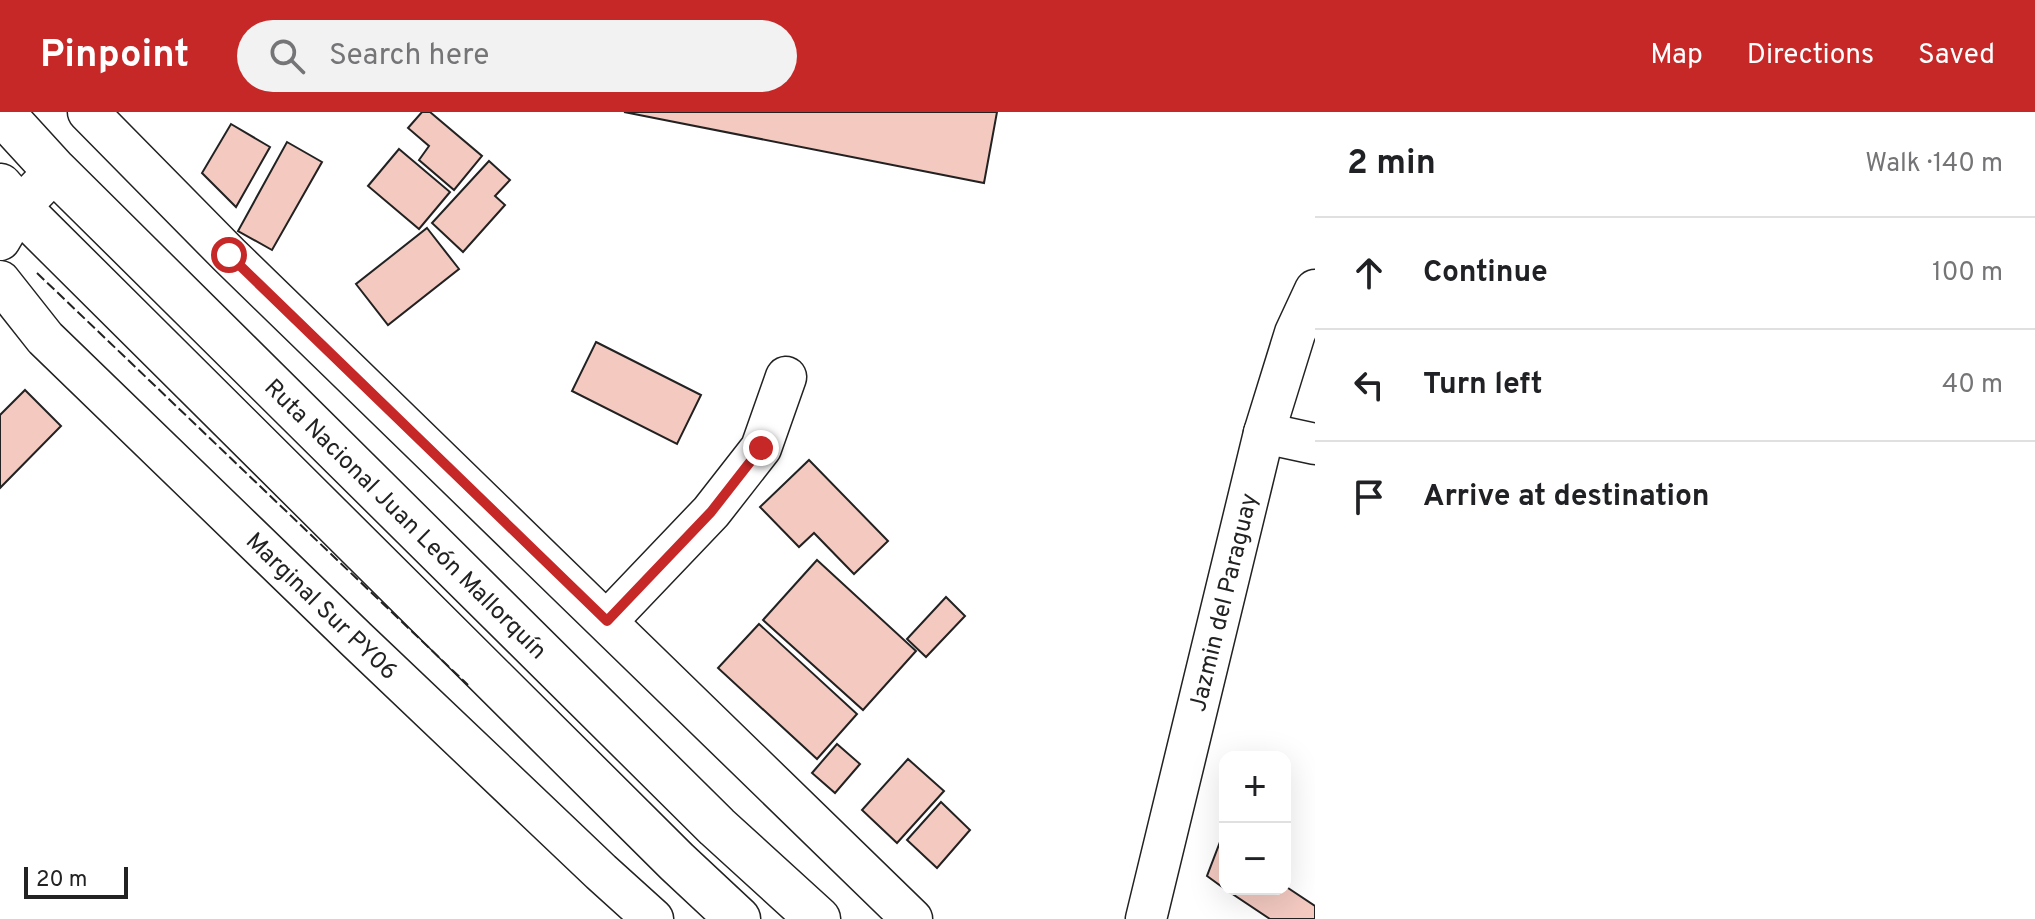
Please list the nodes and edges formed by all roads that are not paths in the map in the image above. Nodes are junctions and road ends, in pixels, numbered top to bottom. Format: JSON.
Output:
{"nodes":[{"id":1,"x":1,"y":112,"type":"edge"},
{"id":2,"x":88,"y":112,"type":"edge"},
{"id":3,"x":55,"y":171,"type":"junction"},
{"id":4,"x":6,"y":212,"type":"edge"},
{"id":5,"x":0,"y":281,"type":"edge"},
{"id":6,"x":1315,"y":290,"type":"edge"},
{"id":7,"x":786,"y":377,"type":"dead end"},
{"id":8,"x":1264,"y":433,"type":"junction"},
{"id":9,"x":1315,"y":444,"type":"edge"},
{"id":10,"x":607,"y":621,"type":"junction"},
{"id":11,"x":653,"y":919,"type":"edge"},
{"id":12,"x":738,"y":919,"type":"edge"},
{"id":13,"x":818,"y":919,"type":"edge"},
{"id":14,"x":912,"y":919,"type":"edge"},
{"id":15,"x":1146,"y":919,"type":"edge"}],
"edges":[{"from":1,"to":3,"type":"highway","name":"Ruta Nacional Juan León Mallorquín"},
{"from":2,"to":10,"type":"street"},
{"from":3,"to":4,"type":"street"},
{"from":3,"to":13,"type":"highway","name":"Ruta Nacional Juan León Mallorquín"},
{"from":4,"to":12,"type":"highway"},
{"from":5,"to":11,"type":"street","name":"Marginal Sur PY06"},
{"from":6,"to":8,"type":"street","name":"Jazmin del Paraguay"},
{"from":7,"to":10,"type":"street"},
{"from":8,"to":9,"type":"street"},
{"from":8,"to":15,"type":"street","name":"Jazmin del Paraguay"},
{"from":10,"to":14,"type":"street"}]}
